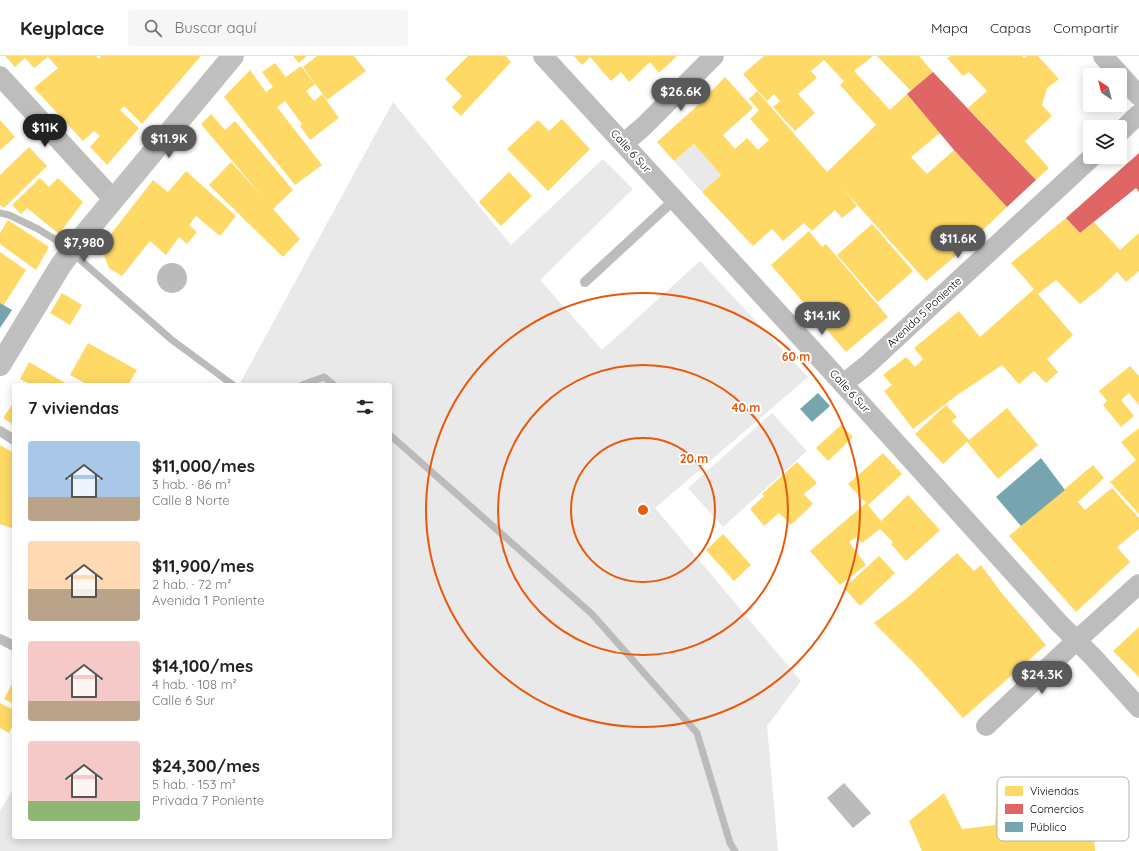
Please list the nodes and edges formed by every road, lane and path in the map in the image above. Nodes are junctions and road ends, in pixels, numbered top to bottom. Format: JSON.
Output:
{"nodes":[{"id":1,"x":232,"y":56,"type":"edge"},
{"id":2,"x":543,"y":56,"type":"edge"},
{"id":3,"x":714,"y":56,"type":"edge"},
{"id":4,"x":1103,"y":56,"type":"edge"},
{"id":5,"x":0,"y":76,"type":"edge"},
{"id":6,"x":1139,"y":96,"type":"edge"},
{"id":7,"x":1139,"y":114,"type":"edge"},
{"id":8,"x":1127,"y":125,"type":"edge"},
{"id":9,"x":624,"y":143,"type":"junction"},
{"id":10,"x":1084,"y":164,"type":"edge"},
{"id":11,"x":113,"y":199,"type":"junction"},
{"id":12,"x":675,"y":199,"type":"junction"},
{"id":13,"x":585,"y":282,"type":"dead end"},
{"id":14,"x":0,"y":365,"type":"edge"},
{"id":15,"x":844,"y":384,"type":"junction"},
{"id":16,"x":0,"y":431,"type":"edge"},
{"id":17,"x":12,"y":439,"type":"edge"},
{"id":18,"x":1139,"y":584,"type":"edge"},
{"id":19,"x":0,"y":639,"type":"edge"},
{"id":20,"x":1077,"y":640,"type":"junction"},
{"id":21,"x":12,"y":645,"type":"edge"},
{"id":22,"x":1139,"y":708,"type":"edge"},
{"id":23,"x":986,"y":726,"type":"dead end"}],
"edges":[{"from":1,"to":11,"type":"street"},
{"from":2,"to":9,"type":"street","name":"Calle 6 Sur"},
{"from":3,"to":9,"type":"street"},
{"from":4,"to":6,"type":"street"},
{"from":5,"to":11,"type":"street"},
{"from":7,"to":8,"type":"street"},
{"from":9,"to":12,"type":"street","name":"Calle 6 Sur"},
{"from":10,"to":15,"type":"street","name":"Avenida 5 Poniente"},
{"from":11,"to":14,"type":"street"},
{"from":12,"to":13,"type":"lane"},
{"from":12,"to":15,"type":"street","name":"Calle 6 Sur"},
{"from":15,"to":20,"type":"street","name":"Calle 6 Sur"},
{"from":16,"to":17,"type":"lane"},
{"from":18,"to":20,"type":"street"},
{"from":19,"to":21,"type":"lane"},
{"from":20,"to":22,"type":"street","name":"Calle 6 Sur"},
{"from":20,"to":23,"type":"street"}]}
